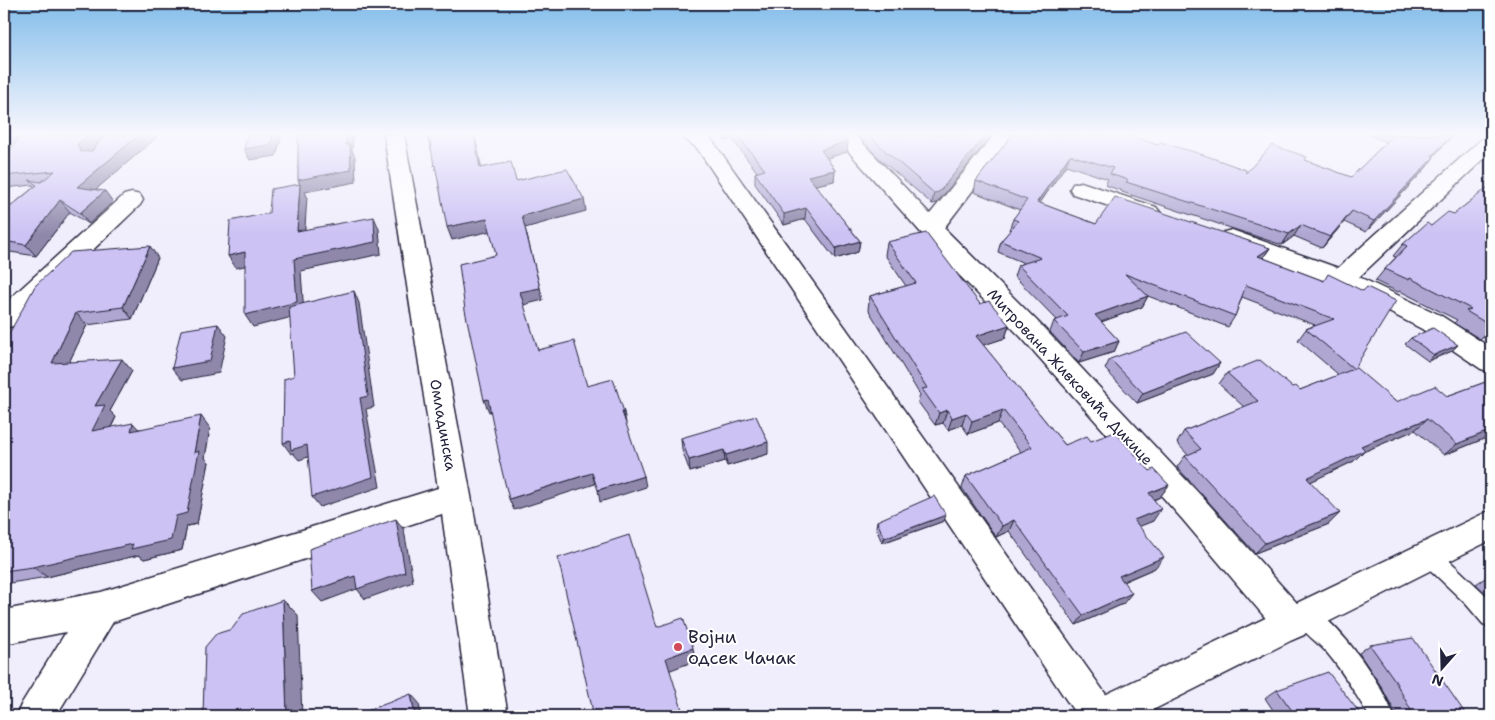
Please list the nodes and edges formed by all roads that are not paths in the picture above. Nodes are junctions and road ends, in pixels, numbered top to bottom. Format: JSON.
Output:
{"nodes":[{"id":1,"x":400,"y":169,"type":"edge"},
{"id":2,"x":722,"y":169,"type":"edge"},
{"id":3,"x":875,"y":169,"type":"edge"},
{"id":4,"x":979,"y":169,"type":"edge"},
{"id":5,"x":1461,"y":169,"type":"edge"},
{"id":6,"x":1081,"y":189,"type":"dead end"},
{"id":7,"x":132,"y":200,"type":"dead end"},
{"id":8,"x":1168,"y":218,"type":"edge"},
{"id":9,"x":931,"y":229,"type":"junction"},
{"id":10,"x":1211,"y":231,"type":"edge"},
{"id":11,"x":1341,"y":279,"type":"junction"},
{"id":12,"x":4,"y":320,"type":"edge"},
{"id":13,"x":1491,"y":362,"type":"edge"},
{"id":14,"x":455,"y":496,"type":"junction"},
{"id":15,"x":1491,"y":524,"type":"edge"},
{"id":16,"x":1429,"y":555,"type":"junction"},
{"id":17,"x":101,"y":609,"type":"junction"},
{"id":18,"x":1491,"y":616,"type":"edge"},
{"id":19,"x":1299,"y":619,"type":"junction"},
{"id":20,"x":4,"y":627,"type":"edge"},
{"id":21,"x":35,"y":716,"type":"edge"},
{"id":22,"x":489,"y":716,"type":"edge"},
{"id":23,"x":1100,"y":716,"type":"edge"},
{"id":24,"x":1382,"y":716,"type":"edge"}],
"edges":[{"from":1,"to":14,"type":"street","name":"Омладинска"},
{"from":2,"to":23,"type":"street"},
{"from":3,"to":9,"type":"street","name":"Митрована Живковића Дикице"},
{"from":4,"to":9,"type":"street"},
{"from":5,"to":11,"type":"street"},
{"from":6,"to":8,"type":"street"},
{"from":7,"to":12,"type":"street"},
{"from":9,"to":19,"type":"street","name":"Митрована Живковића Дикице"},
{"from":10,"to":11,"type":"street"},
{"from":11,"to":13,"type":"street"},
{"from":14,"to":17,"type":"street"},
{"from":14,"to":22,"type":"street","name":"Омладинска"},
{"from":15,"to":16,"type":"street"},
{"from":16,"to":18,"type":"lane"},
{"from":16,"to":19,"type":"street"},
{"from":17,"to":20,"type":"street"},
{"from":17,"to":21,"type":"street"},
{"from":19,"to":23,"type":"street"},
{"from":19,"to":24,"type":"lane"}]}
